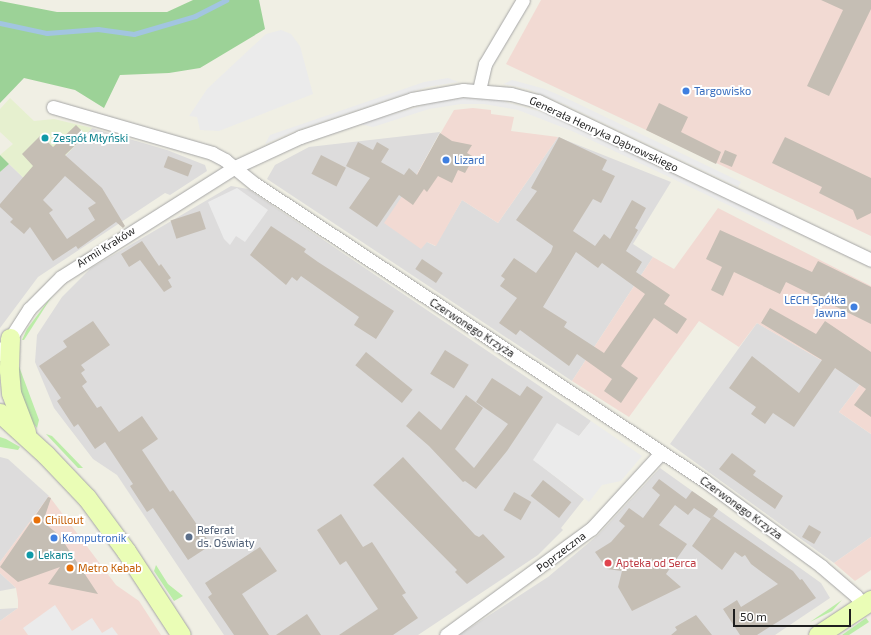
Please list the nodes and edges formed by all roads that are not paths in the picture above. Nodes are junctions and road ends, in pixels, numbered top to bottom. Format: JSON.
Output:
{"nodes":[{"id":1,"x":522,"y":0,"type":"edge"},
{"id":2,"x":479,"y":90,"type":"junction"},
{"id":3,"x":53,"y":107,"type":"dead end"},
{"id":4,"x":235,"y":167,"type":"junction"},
{"id":5,"x":871,"y":260,"type":"edge"},
{"id":6,"x":3,"y":346,"type":"edge"},
{"id":7,"x":0,"y":413,"type":"edge"},
{"id":8,"x":0,"y":429,"type":"edge"},
{"id":9,"x":32,"y":442,"type":"junction"},
{"id":10,"x":661,"y":453,"type":"junction"},
{"id":11,"x":867,"y":602,"type":"edge"},
{"id":12,"x":182,"y":635,"type":"edge"},
{"id":13,"x":446,"y":635,"type":"edge"},
{"id":14,"x":818,"y":635,"type":"edge"}],
"edges":[{"from":1,"to":2,"type":"street"},
{"from":2,"to":4,"type":"street","name":"Generała Henryka Dąbrowskiego"},
{"from":2,"to":5,"type":"street","name":"Generała Henryka Dąbrowskiego"},
{"from":3,"to":4,"type":"street","name":"Czerwonego Krzyża"},
{"from":4,"to":6,"type":"street","name":"Armii Kraków"},
{"from":4,"to":10,"type":"street","name":"Czerwonego Krzyża"},
{"from":6,"to":9,"type":"street"},
{"from":7,"to":9,"type":"street"},
{"from":8,"to":9,"type":"street"},
{"from":9,"to":12,"type":"street"},
{"from":10,"to":11,"type":"street","name":"Czerwonego Krzyża"},
{"from":10,"to":13,"type":"street","name":"Poprzeczna"},
{"from":11,"to":14,"type":"street"}]}
